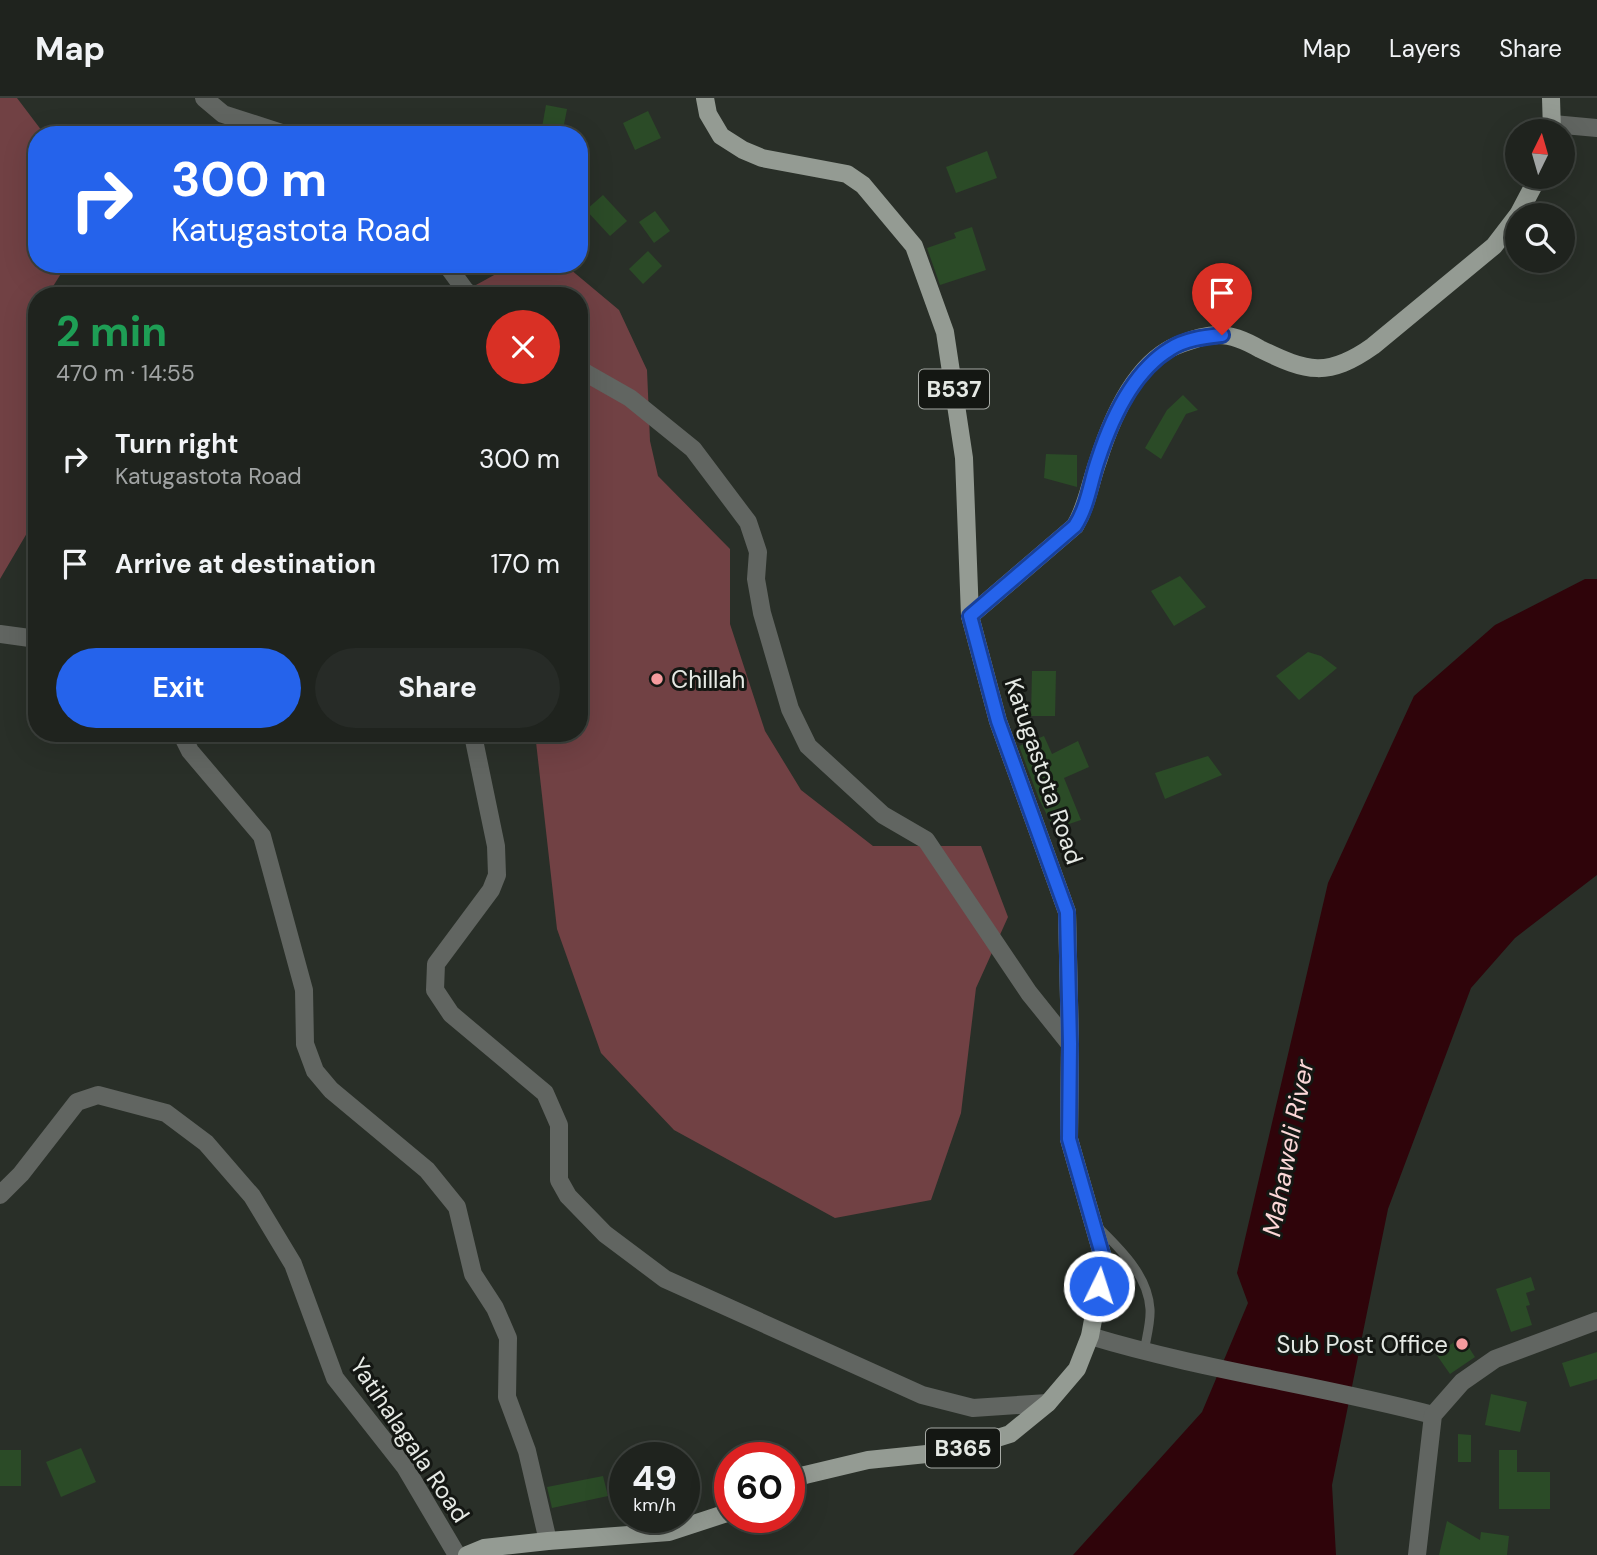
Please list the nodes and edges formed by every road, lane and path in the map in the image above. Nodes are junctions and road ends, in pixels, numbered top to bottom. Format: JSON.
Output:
{"nodes":[{"id":1,"x":204,"y":98,"type":"edge"},
{"id":2,"x":705,"y":98,"type":"edge"},
{"id":3,"x":1551,"y":98,"type":"edge"},
{"id":4,"x":1552,"y":119,"type":"edge"},
{"id":5,"x":260,"y":126,"type":"edge"},
{"id":6,"x":1575,"y":128,"type":"edge"},
{"id":7,"x":1597,"y":128,"type":"edge"},
{"id":8,"x":1505,"y":232,"type":"edge"},
{"id":9,"x":588,"y":374,"type":"edge"},
{"id":10,"x":970,"y":616,"type":"junction"},
{"id":11,"x":0,"y":634,"type":"edge"},
{"id":12,"x":28,"y":638,"type":"edge"},
{"id":13,"x":186,"y":742,"type":"edge"},
{"id":14,"x":474,"y":742,"type":"edge"},
{"id":15,"x":1070,"y":1044,"type":"junction"},
{"id":16,"x":0,"y":1195,"type":"edge"},
{"id":17,"x":1094,"y":1223,"type":"junction"},
{"id":18,"x":1597,"y":1321,"type":"edge"},
{"id":19,"x":1090,"y":1336,"type":"junction"},
{"id":20,"x":1152,"y":1354,"type":"junction"},
{"id":21,"x":1048,"y":1402,"type":"junction"},
{"id":22,"x":1433,"y":1415,"type":"junction"},
{"id":23,"x":805,"y":1475,"type":"edge"},
{"id":24,"x":714,"y":1517,"type":"edge"},
{"id":25,"x":548,"y":1541,"type":"junction"},
{"id":26,"x":457,"y":1555,"type":"edge"},
{"id":27,"x":467,"y":1555,"type":"edge"},
{"id":28,"x":1417,"y":1555,"type":"edge"}],
"edges":[{"from":1,"to":5,"type":"street"},
{"from":2,"to":10,"type":"main road","number":"B537"},
{"from":3,"to":4,"type":"main road"},
{"from":6,"to":7,"type":"street"},
{"from":8,"to":10,"type":"main road"},
{"from":9,"to":15,"type":"street"},
{"from":10,"to":15,"type":"main road","name":"Katugastota Road","number":"B365"},
{"from":11,"to":12,"type":"street"},
{"from":13,"to":25,"type":"street"},
{"from":14,"to":21,"type":"street"},
{"from":15,"to":17,"type":"main road","name":"Katugastota Road","number":"B365"},
{"from":16,"to":26,"type":"street","name":"Yatihalagala Road"},
{"from":17,"to":19,"type":"main road","name":"Katugastota Road","number":"B365"},
{"from":17,"to":20,"type":"lane"},
{"from":18,"to":22,"type":"street"},
{"from":19,"to":20,"type":"street"},
{"from":19,"to":21,"type":"main road","name":"Katugastota Road","number":"B365"},
{"from":20,"to":22,"type":"street"},
{"from":21,"to":23,"type":"main road","name":"Katugastota Road","number":"B365"},
{"from":22,"to":28,"type":"street"},
{"from":24,"to":25,"type":"main road"},
{"from":25,"to":27,"type":"main road"}]}
